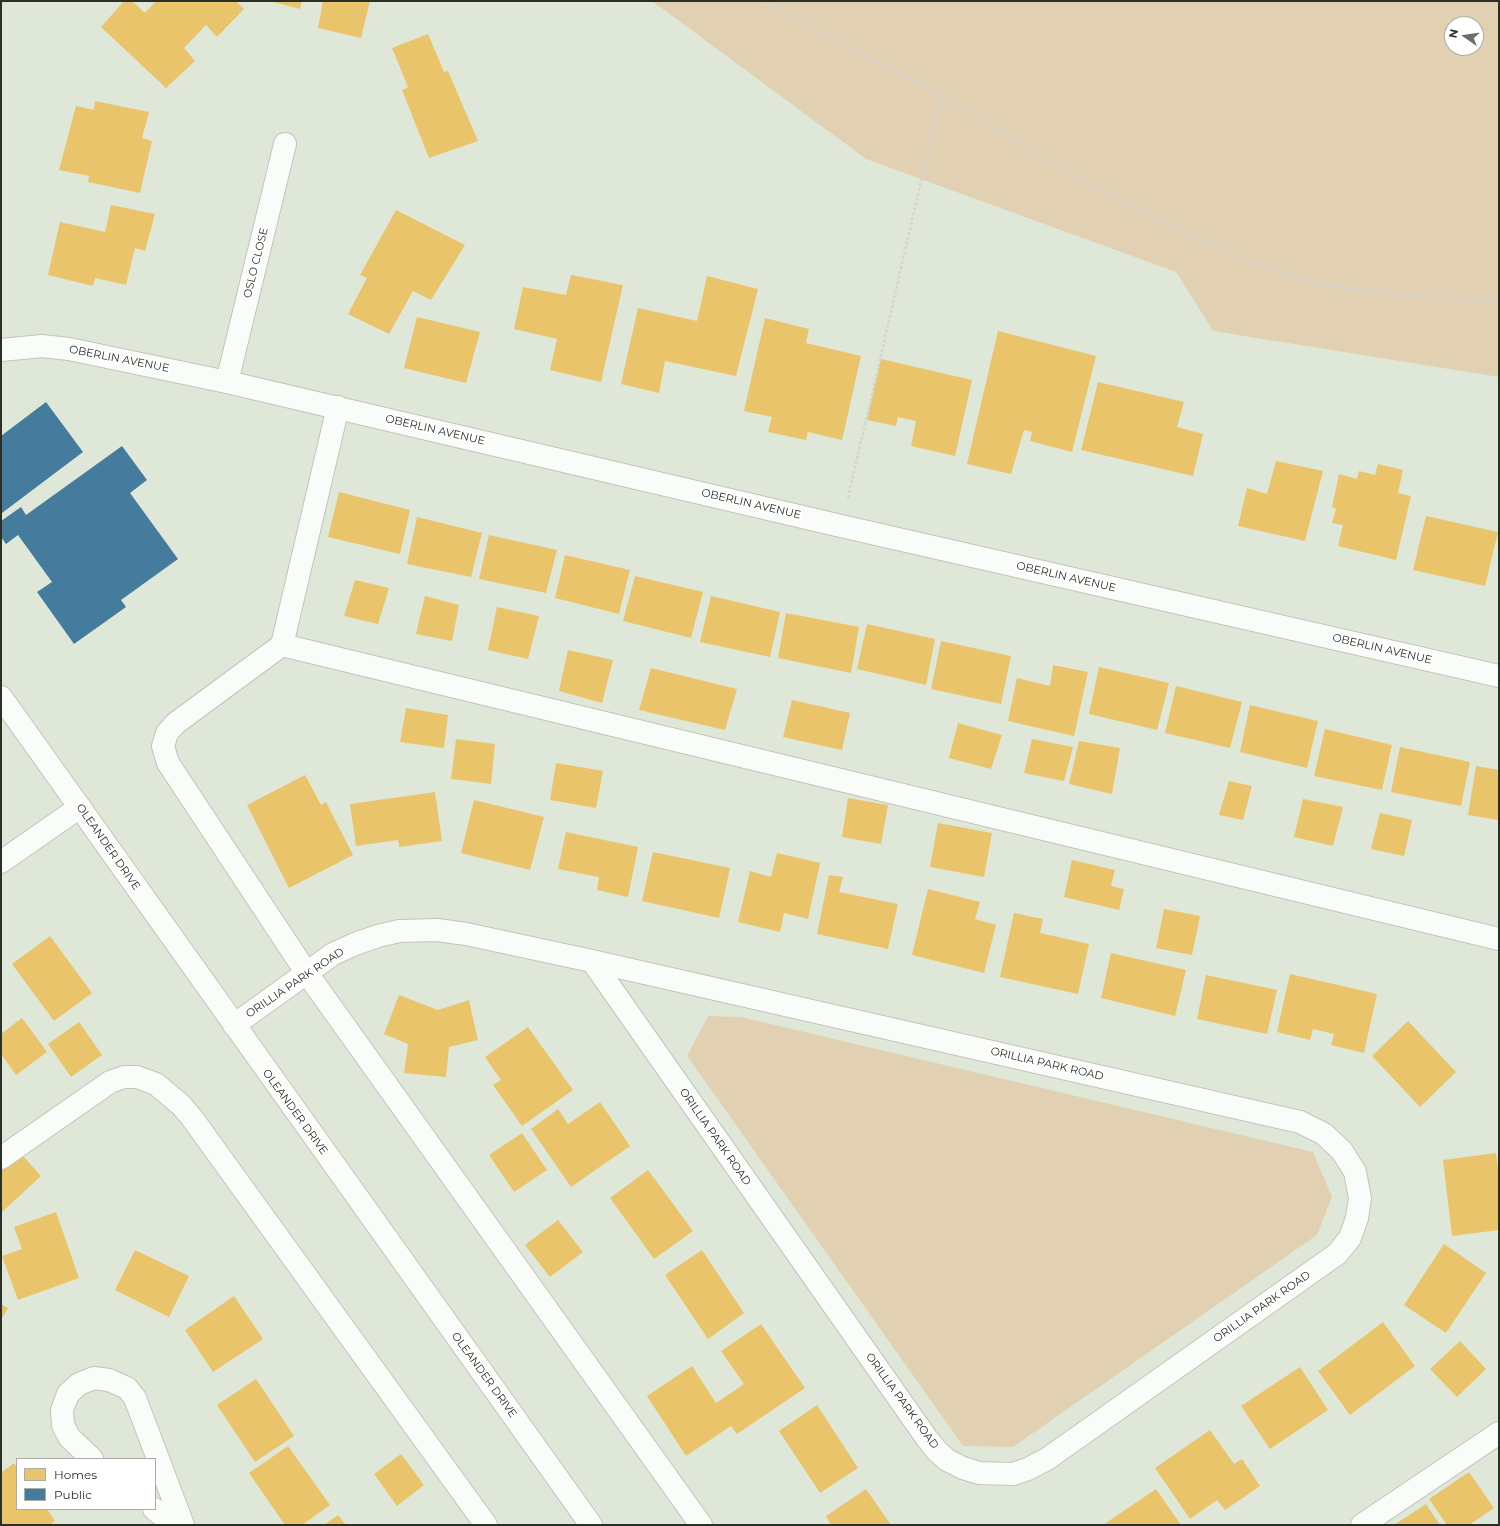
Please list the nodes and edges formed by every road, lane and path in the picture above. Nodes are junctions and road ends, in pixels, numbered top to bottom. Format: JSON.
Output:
{"nodes":[{"id":1,"x":763,"y":1,"type":"edge"},
{"id":2,"x":941,"y":95,"type":"junction"},
{"id":3,"x":284,"y":144,"type":"dead end"},
{"id":4,"x":1499,"y":300,"type":"edge"},
{"id":5,"x":1,"y":350,"type":"edge"},
{"id":6,"x":227,"y":382,"type":"junction"},
{"id":7,"x":338,"y":407,"type":"junction"},
{"id":8,"x":841,"y":526,"type":"junction"},
{"id":9,"x":282,"y":645,"type":"junction"},
{"id":10,"x":1499,"y":676,"type":"edge"},
{"id":11,"x":1,"y":697,"type":"edge"},
{"id":12,"x":80,"y":807,"type":"junction"},
{"id":13,"x":1,"y":862,"type":"edge"},
{"id":14,"x":1499,"y":939,"type":"edge"},
{"id":15,"x":592,"y":961,"type":"junction"},
{"id":16,"x":306,"y":972,"type":"junction"},
{"id":17,"x":234,"y":1025,"type":"junction"},
{"id":18,"x":1,"y":1158,"type":"edge"},
{"id":19,"x":1499,"y":1433,"type":"edge"},
{"id":20,"x":91,"y":1458,"type":"edge"},
{"id":21,"x":155,"y":1510,"type":"edge"},
{"id":22,"x":174,"y":1525,"type":"edge"},
{"id":23,"x":183,"y":1525,"type":"edge"},
{"id":24,"x":486,"y":1525,"type":"edge"},
{"id":25,"x":591,"y":1525,"type":"edge"},
{"id":26,"x":701,"y":1525,"type":"edge"},
{"id":27,"x":1362,"y":1525,"type":"edge"}],
"edges":[{"from":1,"to":2,"type":"path"},
{"from":2,"to":4,"type":"path"},
{"from":2,"to":8,"type":"path"},
{"from":3,"to":6,"type":"street","name":"OSLO CLOSE"},
{"from":5,"to":6,"type":"street","name":"OBERLIN AVENUE"},
{"from":6,"to":7,"type":"street","name":"OBERLIN AVENUE"},
{"from":7,"to":8,"type":"street","name":"OBERLIN AVENUE"},
{"from":7,"to":9,"type":"street"},
{"from":8,"to":10,"type":"street","name":"OBERLIN AVENUE"},
{"from":9,"to":14,"type":"street"},
{"from":9,"to":16,"type":"street"},
{"from":11,"to":12,"type":"street","name":"OLEANDER DRIVE"},
{"from":12,"to":13,"type":"street"},
{"from":12,"to":17,"type":"street","name":"OLEANDER DRIVE"},
{"from":15,"to":15,"type":"street","name":"ORILLIA PARK ROAD"},
{"from":15,"to":16,"type":"street","name":"ORILLIA PARK ROAD"},
{"from":16,"to":17,"type":"street","name":"ORILLIA PARK ROAD"},
{"from":16,"to":26,"type":"street"},
{"from":17,"to":25,"type":"street","name":"OLEANDER DRIVE"},
{"from":18,"to":24,"type":"street"},
{"from":19,"to":27,"type":"street"},
{"from":20,"to":23,"type":"street"},
{"from":21,"to":22,"type":"street"}]}
